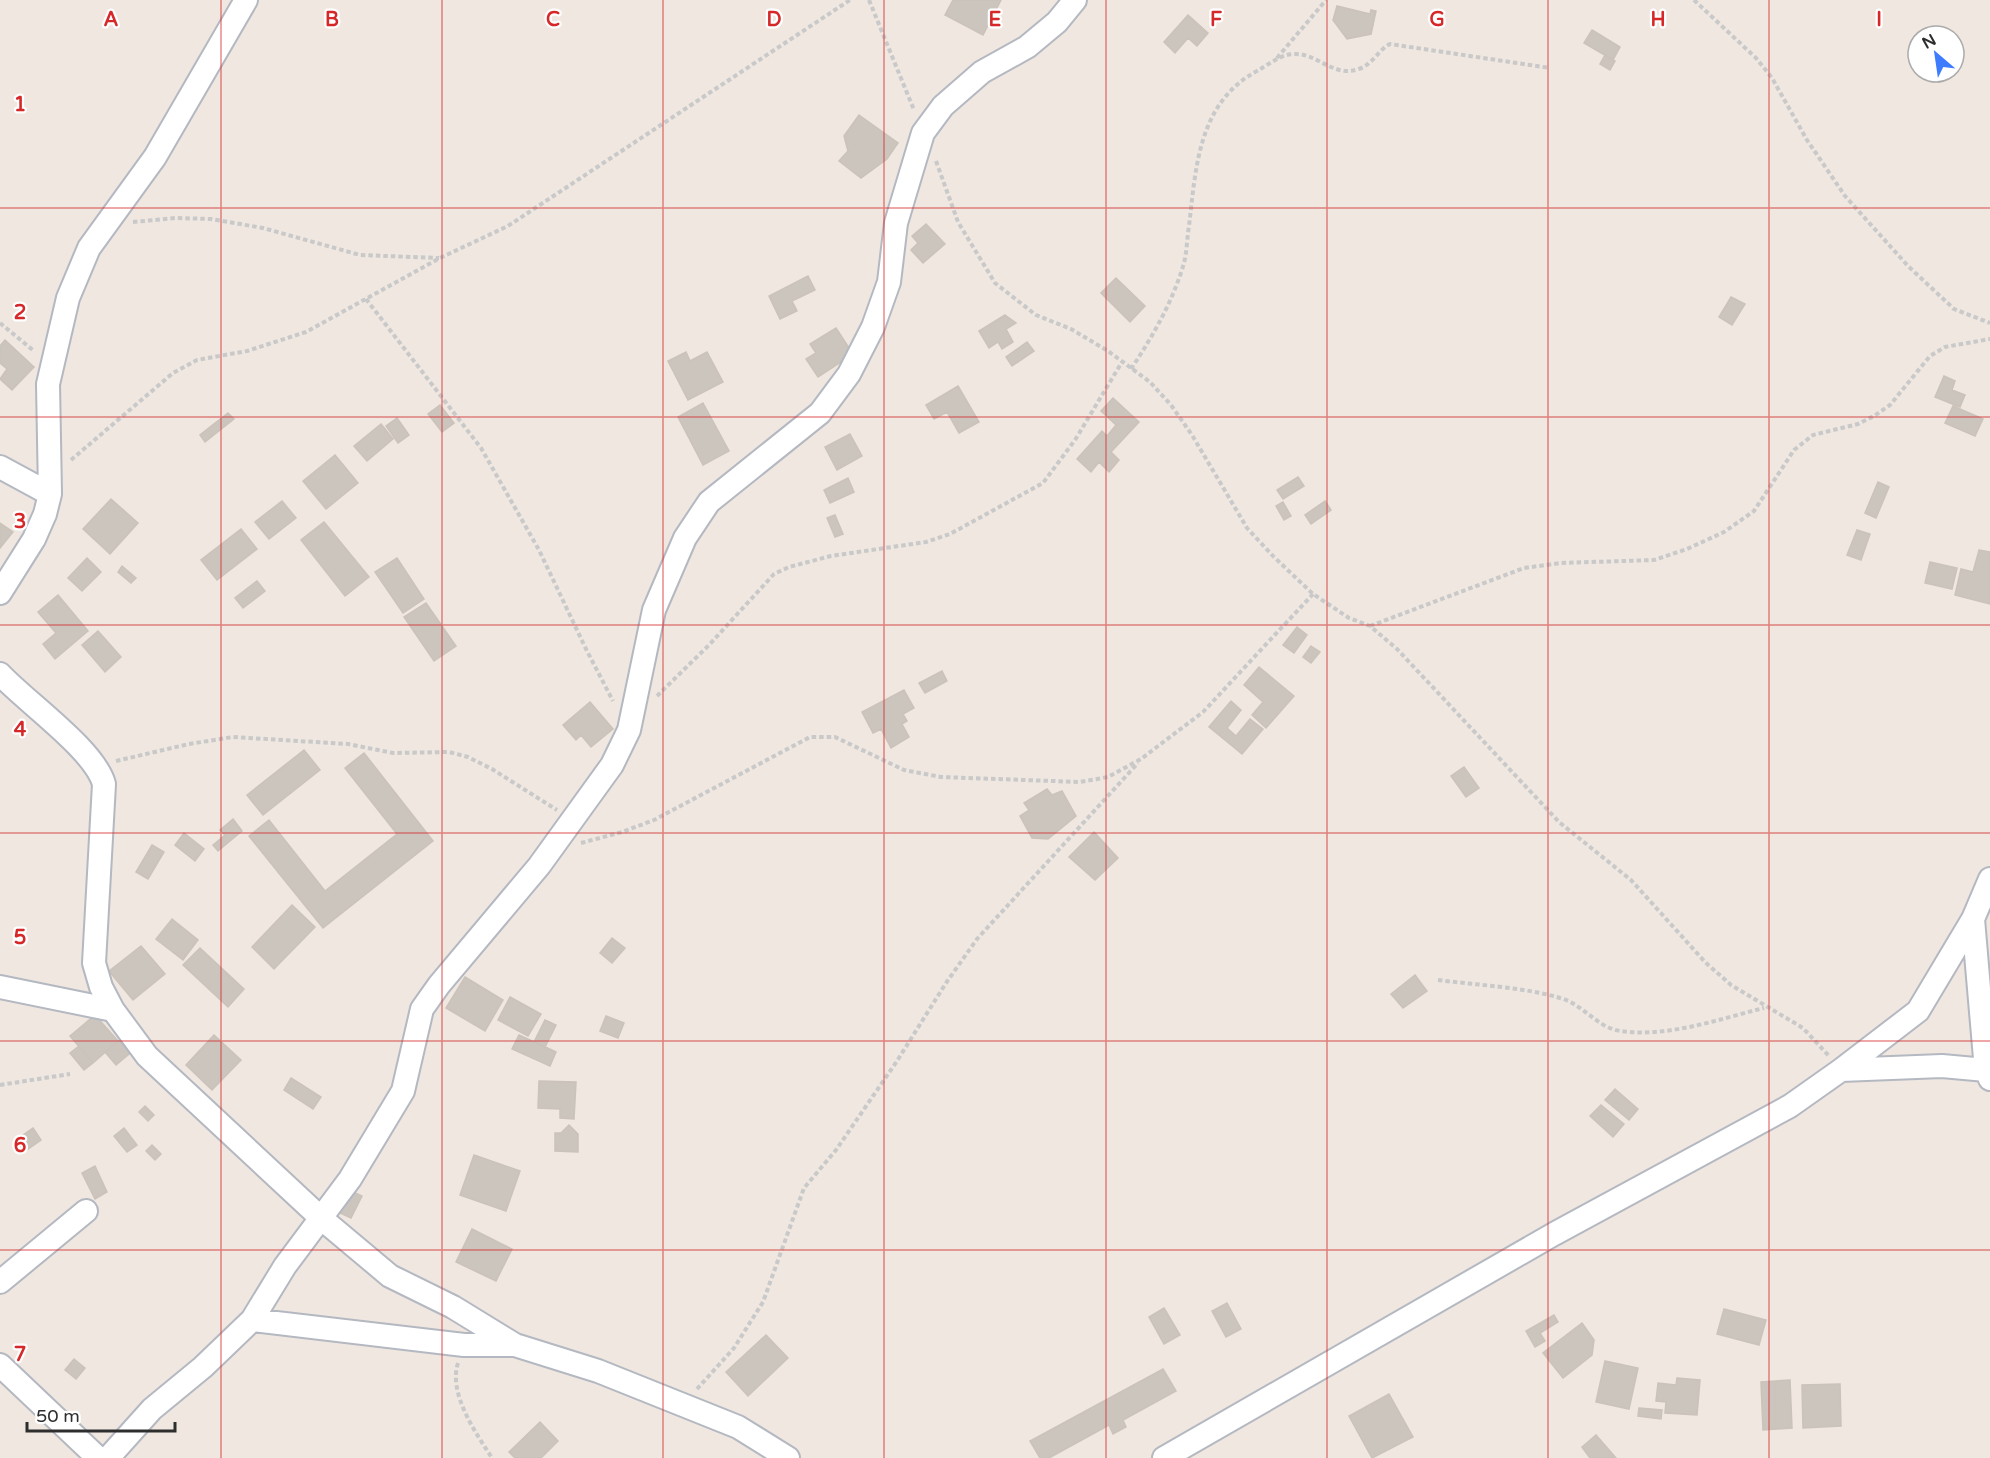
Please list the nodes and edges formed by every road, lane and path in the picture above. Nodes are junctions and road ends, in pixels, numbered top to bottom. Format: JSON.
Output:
{"nodes":[{"id":1,"x":246,"y":0,"type":"edge"},
{"id":2,"x":850,"y":0,"type":"edge"},
{"id":3,"x":869,"y":0,"type":"edge"},
{"id":4,"x":1075,"y":0,"type":"edge"},
{"id":5,"x":1326,"y":0,"type":"edge"},
{"id":6,"x":1694,"y":0,"type":"edge"},
{"id":7,"x":1275,"y":61,"type":"junction"},
{"id":8,"x":1550,"y":68,"type":"dead end"},
{"id":9,"x":923,"y":133,"type":"junction"},
{"id":10,"x":106,"y":224,"type":"junction"},
{"id":11,"x":440,"y":258,"type":"junction"},
{"id":12,"x":366,"y":299,"type":"junction"},
{"id":13,"x":0,"y":322,"type":"edge"},
{"id":14,"x":1990,"y":323,"type":"edge"},
{"id":15,"x":1990,"y":339,"type":"edge"},
{"id":16,"x":1122,"y":362,"type":"junction"},
{"id":17,"x":51,"y":369,"type":"junction"},
{"id":18,"x":1131,"y":369,"type":"junction"},
{"id":19,"x":0,"y":467,"type":"edge"},
{"id":20,"x":49,"y":486,"type":"junction"},
{"id":21,"x":0,"y":593,"type":"edge"},
{"id":22,"x":1312,"y":594,"type":"junction"},
{"id":23,"x":1370,"y":626,"type":"junction"},
{"id":24,"x":0,"y":674,"type":"edge"},
{"id":25,"x":655,"y":698,"type":"dead end"},
{"id":26,"x":629,"y":730,"type":"junction"},
{"id":27,"x":1141,"y":759,"type":"junction"},
{"id":28,"x":95,"y":765,"type":"junction"},
{"id":29,"x":573,"y":820,"type":"junction"},
{"id":30,"x":572,"y":845,"type":"dead end"},
{"id":31,"x":1989,"y":884,"type":"edge"},
{"id":32,"x":1973,"y":919,"type":"junction"},
{"id":33,"x":1438,"y":980,"type":"dead end"},
{"id":34,"x":0,"y":987,"type":"edge"},
{"id":35,"x":1765,"y":1008,"type":"junction"},
{"id":36,"x":113,"y":1010,"type":"junction"},
{"id":37,"x":1841,"y":1070,"type":"junction"},
{"id":38,"x":70,"y":1074,"type":"dead end"},
{"id":39,"x":1988,"y":1075,"type":"edge"},
{"id":40,"x":0,"y":1085,"type":"edge"},
{"id":41,"x":86,"y":1211,"type":"dead end"},
{"id":42,"x":322,"y":1220,"type":"junction"},
{"id":43,"x":0,"y":1282,"type":"edge"},
{"id":44,"x":252,"y":1320,"type":"junction"},
{"id":45,"x":464,"y":1345,"type":"junction"},
{"id":46,"x":515,"y":1345,"type":"junction"},
{"id":47,"x":0,"y":1365,"type":"edge"},
{"id":48,"x":683,"y":1406,"type":"junction"},
{"id":49,"x":98,"y":1458,"type":"edge"},
{"id":50,"x":108,"y":1458,"type":"edge"},
{"id":51,"x":492,"y":1458,"type":"edge"},
{"id":52,"x":788,"y":1458,"type":"edge"},
{"id":53,"x":1164,"y":1458,"type":"edge"}],
"edges":[{"from":1,"to":10,"type":"street"},
{"from":2,"to":11,"type":"path"},
{"from":3,"to":9,"type":"path"},
{"from":4,"to":9,"type":"street"},
{"from":5,"to":7,"type":"path"},
{"from":6,"to":14,"type":"path"},
{"from":7,"to":8,"type":"path"},
{"from":7,"to":18,"type":"path"},
{"from":9,"to":16,"type":"path"},
{"from":9,"to":26,"type":"street"},
{"from":10,"to":11,"type":"path"},
{"from":10,"to":17,"type":"street"},
{"from":11,"to":12,"type":"path"},
{"from":12,"to":20,"type":"path"},
{"from":12,"to":26,"type":"path"},
{"from":13,"to":17,"type":"path"},
{"from":15,"to":23,"type":"path"},
{"from":16,"to":18,"type":"path"},
{"from":16,"to":25,"type":"path"},
{"from":17,"to":20,"type":"street"},
{"from":18,"to":22,"type":"path"},
{"from":19,"to":20,"type":"street"},
{"from":20,"to":21,"type":"street"},
{"from":22,"to":23,"type":"path"},
{"from":22,"to":27,"type":"path"},
{"from":23,"to":35,"type":"path"},
{"from":24,"to":28,"type":"street"},
{"from":26,"to":29,"type":"street"},
{"from":27,"to":30,"type":"path"},
{"from":27,"to":48,"type":"path"},
{"from":28,"to":29,"type":"path"},
{"from":28,"to":36,"type":"street"},
{"from":29,"to":42,"type":"street"},
{"from":31,"to":32,"type":"street"},
{"from":32,"to":37,"type":"street"},
{"from":32,"to":39,"type":"street"},
{"from":33,"to":35,"type":"path"},
{"from":34,"to":36,"type":"street"},
{"from":35,"to":37,"type":"path"},
{"from":36,"to":42,"type":"street"},
{"from":37,"to":39,"type":"street"},
{"from":37,"to":53,"type":"street"},
{"from":38,"to":40,"type":"path"},
{"from":41,"to":43,"type":"street"},
{"from":42,"to":44,"type":"street"},
{"from":42,"to":46,"type":"street"},
{"from":44,"to":45,"type":"street"},
{"from":44,"to":50,"type":"street"},
{"from":45,"to":46,"type":"street"},
{"from":45,"to":51,"type":"path"},
{"from":46,"to":48,"type":"street"},
{"from":47,"to":49,"type":"street"},
{"from":48,"to":52,"type":"street"}]}
